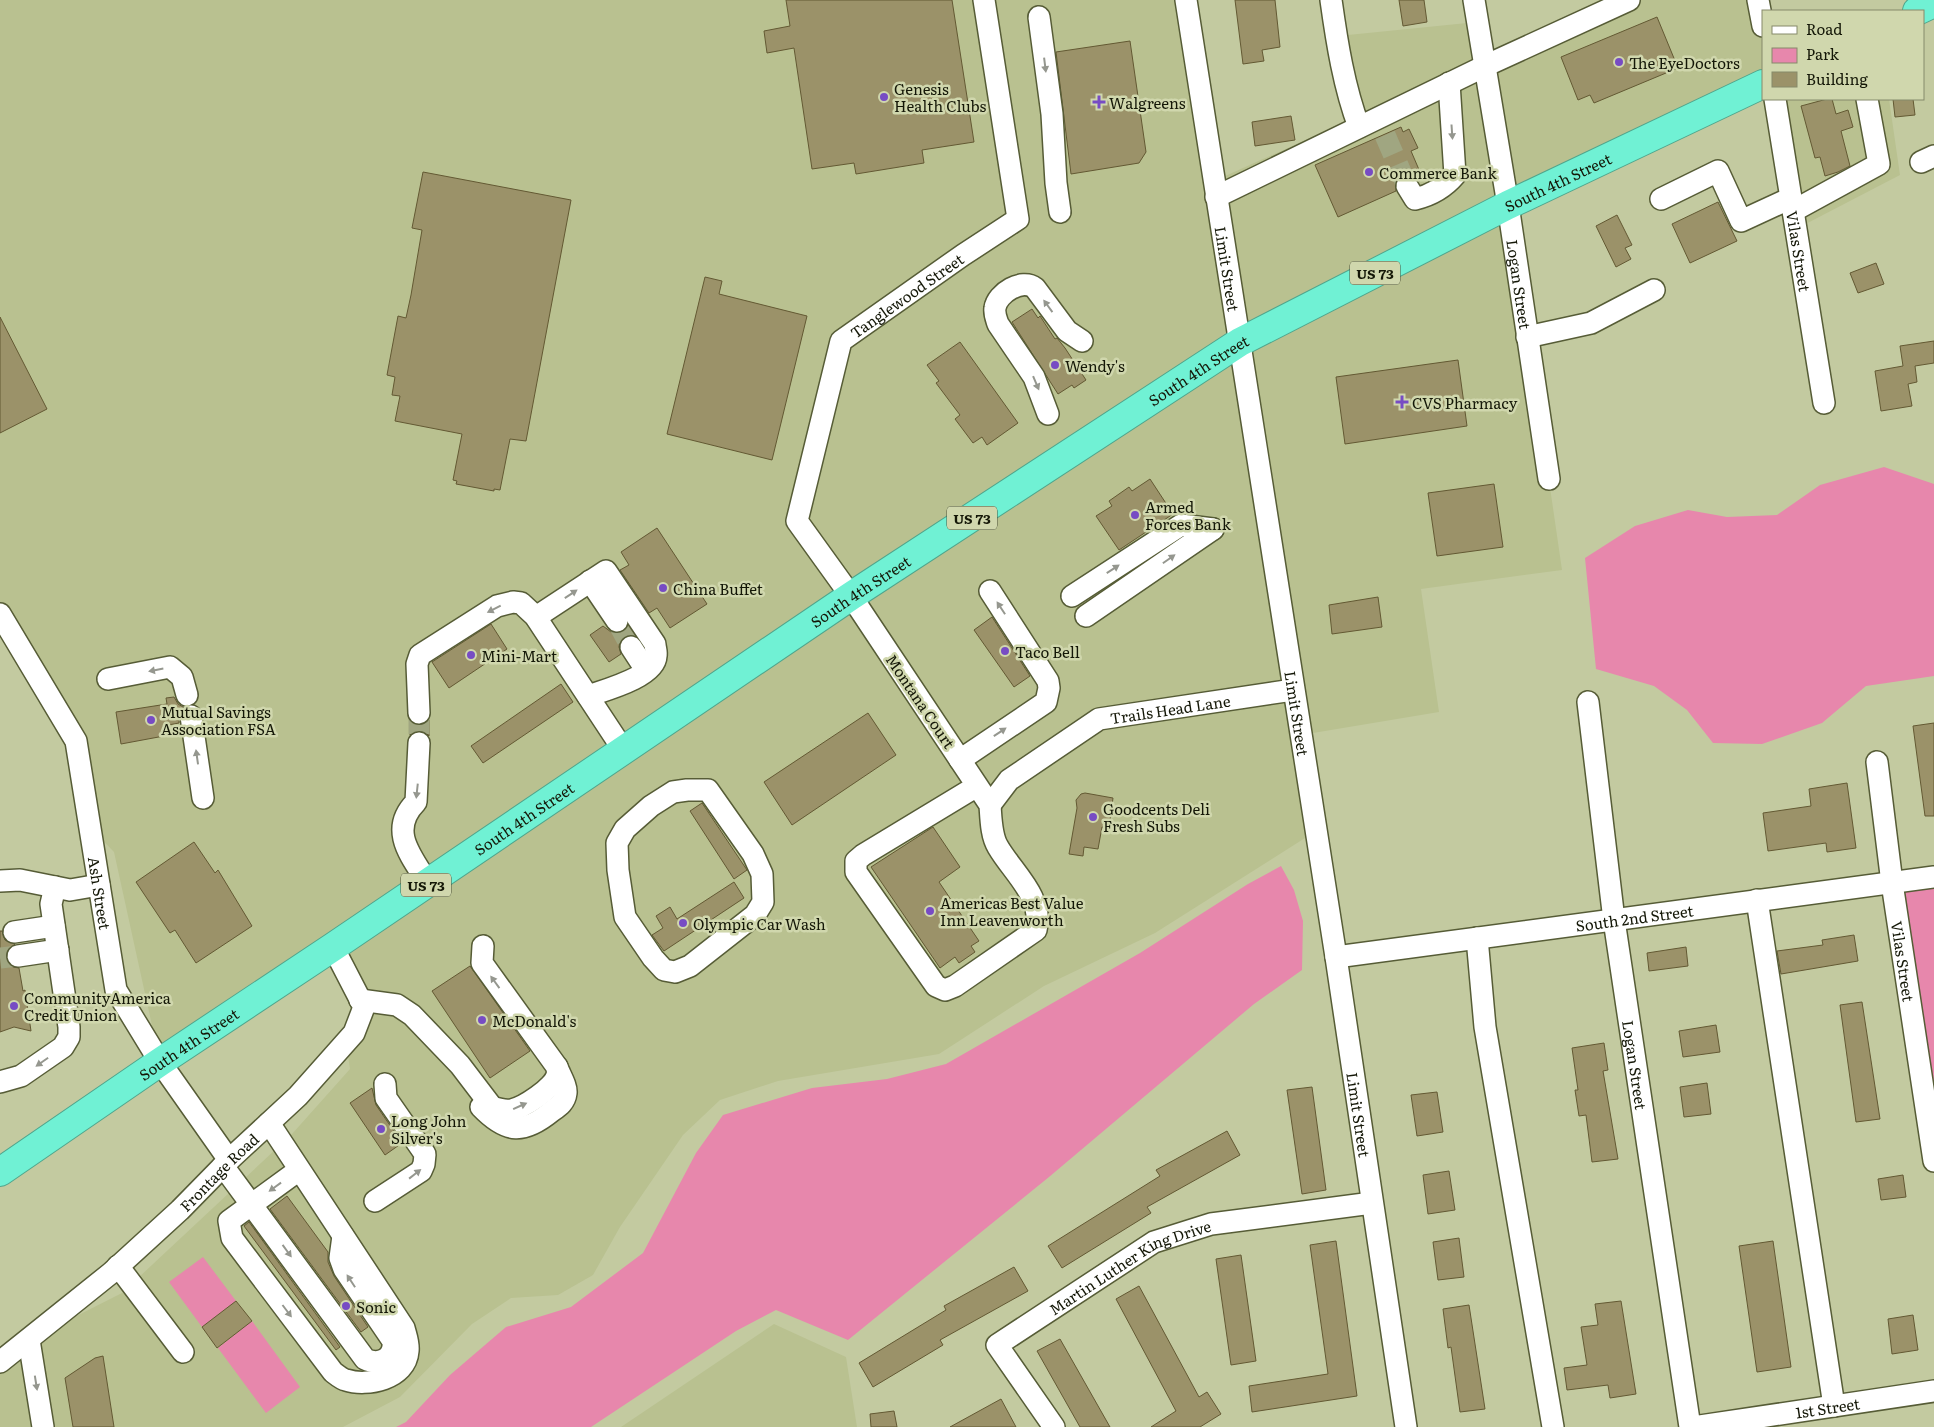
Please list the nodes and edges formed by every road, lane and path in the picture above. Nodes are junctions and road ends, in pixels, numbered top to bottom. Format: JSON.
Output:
{"nodes":[{"id":1,"x":984,"y":0,"type":"edge"},
{"id":2,"x":1186,"y":0,"type":"edge"},
{"id":3,"x":1331,"y":0,"type":"edge"},
{"id":4,"x":1474,"y":0,"type":"edge"},
{"id":5,"x":1629,"y":0,"type":"edge"},
{"id":6,"x":1758,"y":0,"type":"edge"},
{"id":7,"x":1934,"y":3,"type":"edge"},
{"id":8,"x":1919,"y":10,"type":"edge"},
{"id":9,"x":1039,"y":17,"type":"dead end"},
{"id":10,"x":1762,"y":21,"type":"edge"},
{"id":11,"x":1485,"y":66,"type":"junction"},
{"id":12,"x":1449,"y":84,"type":"junction"},
{"id":13,"x":1762,"y":84,"type":"edge"},
{"id":14,"x":1774,"y":100,"type":"edge"},
{"id":15,"x":1867,"y":100,"type":"edge"},
{"id":16,"x":1374,"y":127,"type":"junction"},
{"id":17,"x":1407,"y":186,"type":"tunnel mouth"},
{"id":18,"x":1216,"y":197,"type":"junction"},
{"id":19,"x":1661,"y":199,"type":"dead end"},
{"id":20,"x":1792,"y":204,"type":"junction"},
{"id":21,"x":1508,"y":205,"type":"junction"},
{"id":22,"x":1060,"y":212,"type":"dead end"},
{"id":23,"x":1654,"y":290,"type":"dead end"},
{"id":24,"x":1527,"y":337,"type":"junction"},
{"id":25,"x":1082,"y":341,"type":"dead end"},
{"id":26,"x":1240,"y":342,"type":"junction"},
{"id":27,"x":1824,"y":403,"type":"dead end"},
{"id":28,"x":1048,"y":414,"type":"dead end"},
{"id":29,"x":1548,"y":479,"type":"dead end"},
{"id":30,"x":598,"y":576,"type":"junction"},
{"id":31,"x":990,"y":592,"type":"dead end"},
{"id":32,"x":851,"y":596,"type":"junction"},
{"id":33,"x":1072,"y":596,"type":"dead end"},
{"id":34,"x":0,"y":614,"type":"edge"},
{"id":35,"x":1086,"y":616,"type":"dead end"},
{"id":36,"x":536,"y":617,"type":"junction"},
{"id":37,"x":617,"y":621,"type":"tunnel mouth"},
{"id":38,"x":631,"y":647,"type":"tunnel mouth"},
{"id":39,"x":646,"y":670,"type":"junction"},
{"id":40,"x":108,"y":679,"type":"dead end"},
{"id":41,"x":1293,"y":690,"type":"junction"},
{"id":42,"x":187,"y":695,"type":"dead end"},
{"id":43,"x":588,"y":696,"type":"junction"},
{"id":44,"x":1588,"y":702,"type":"dead end"},
{"id":45,"x":418,"y":714,"type":"tunnel mouth"},
{"id":46,"x":191,"y":716,"type":"dead end"},
{"id":47,"x":419,"y":743,"type":"tunnel mouth"},
{"id":48,"x":624,"y":751,"type":"junction"},
{"id":49,"x":960,"y":760,"type":"junction"},
{"id":50,"x":1877,"y":762,"type":"dead end"},
{"id":51,"x":977,"y":786,"type":"junction"},
{"id":52,"x":203,"y":798,"type":"dead end"},
{"id":53,"x":990,"y":805,"type":"junction"},
{"id":54,"x":651,"y":806,"type":"joint"},
{"id":55,"x":1934,"y":877,"type":"edge"},
{"id":56,"x":0,"y":881,"type":"edge"},
{"id":57,"x":428,"y":883,"type":"junction"},
{"id":58,"x":1892,"y":883,"type":"junction"},
{"id":59,"x":99,"y":885,"type":"junction"},
{"id":60,"x":55,"y":887,"type":"junction"},
{"id":61,"x":1757,"y":900,"type":"junction"},
{"id":62,"x":1614,"y":920,"type":"junction"},
{"id":63,"x":56,"y":938,"type":"junction"},
{"id":64,"x":1477,"y":938,"type":"junction"},
{"id":65,"x":16,"y":944,"type":"tunnel mouth"},
{"id":66,"x":483,"y":946,"type":"dead end"},
{"id":67,"x":333,"y":948,"type":"junction"},
{"id":68,"x":1336,"y":957,"type":"junction"},
{"id":69,"x":360,"y":1000,"type":"junction"},
{"id":70,"x":160,"y":1062,"type":"junction"},
{"id":71,"x":0,"y":1082,"type":"edge"},
{"id":72,"x":385,"y":1084,"type":"dead end"},
{"id":73,"x":269,"y":1123,"type":"junction"},
{"id":74,"x":1934,"y":1161,"type":"edge"},
{"id":75,"x":226,"y":1163,"type":"junction"},
{"id":76,"x":299,"y":1170,"type":"junction"},
{"id":77,"x":0,"y":1172,"type":"edge"},
{"id":78,"x":375,"y":1201,"type":"dead end"},
{"id":79,"x":1372,"y":1203,"type":"junction"},
{"id":80,"x":255,"y":1208,"type":"junction"},
{"id":81,"x":343,"y":1236,"type":"junction"},
{"id":82,"x":118,"y":1266,"type":"junction"},
{"id":83,"x":29,"y":1340,"type":"junction"},
{"id":84,"x":183,"y":1352,"type":"dead end"},
{"id":85,"x":0,"y":1362,"type":"edge"},
{"id":86,"x":1934,"y":1391,"type":"edge"},
{"id":87,"x":1834,"y":1406,"type":"junction"},
{"id":88,"x":44,"y":1427,"type":"edge"},
{"id":89,"x":1054,"y":1427,"type":"edge"},
{"id":90,"x":1406,"y":1427,"type":"edge"},
{"id":91,"x":1553,"y":1427,"type":"edge"},
{"id":92,"x":1691,"y":1427,"type":"edge"}],
"edges":[{"from":1,"to":32,"type":"street","name":"Tanglewood Street"},
{"from":2,"to":18,"type":"street","name":"Limit Street"},
{"from":3,"to":16,"type":"street"},
{"from":4,"to":11,"type":"street","name":"Logan Street"},
{"from":5,"to":11,"type":"street"},
{"from":6,"to":10,"type":"street"},
{"from":7,"to":8,"type":"highway"},
{"from":9,"to":22,"type":"street","one_way":true},
{"from":11,"to":12,"type":"street"},
{"from":11,"to":21,"type":"street","name":"Logan Street"},
{"from":12,"to":16,"type":"street"},
{"from":12,"to":17,"type":"street","one_way":true},
{"from":13,"to":21,"type":"highway","name":"South 4th Street","number":"US 73"},
{"from":14,"to":20,"type":"street","name":"Vilas Street"},
{"from":15,"to":20,"type":"street"},
{"from":16,"to":18,"type":"street"},
{"from":18,"to":26,"type":"street","name":"Limit Street"},
{"from":19,"to":20,"type":"street"},
{"from":20,"to":27,"type":"street","name":"Vilas Street"},
{"from":21,"to":24,"type":"street","name":"Logan Street"},
{"from":21,"to":26,"type":"highway","name":"South 4th Street","number":"US 73"},
{"from":23,"to":24,"type":"street"},
{"from":24,"to":29,"type":"street","name":"Logan Street"},
{"from":25,"to":28,"type":"street","one_way":true},
{"from":26,"to":32,"type":"highway","name":"South 4th Street","number":"US 73"},
{"from":26,"to":41,"type":"street","name":"Limit Street"},
{"from":36,"to":30,"type":"street","one_way":true},
{"from":30,"to":37,"type":"street"},
{"from":30,"to":39,"type":"street"},
{"from":49,"to":31,"type":"street","one_way":true},
{"from":32,"to":48,"type":"highway","name":"South 4th Street","number":"US 73"},
{"from":32,"to":49,"type":"street","name":"Montana Court"},
{"from":33,"to":35,"type":"street"},
{"from":34,"to":59,"type":"street","name":"Ash Street"},
{"from":36,"to":43,"type":"street"},
{"from":36,"to":45,"type":"street","one_way":true},
{"from":38,"to":39,"type":"street"},
{"from":39,"to":43,"type":"street"},
{"from":42,"to":40,"type":"street","one_way":true},
{"from":41,"to":53,"type":"street","name":"Trails Head Lane"},
{"from":41,"to":68,"type":"street","name":"Limit Street"},
{"from":43,"to":48,"type":"street"},
{"from":44,"to":62,"type":"street","name":"Logan Street"},
{"from":52,"to":46,"type":"street","one_way":true},
{"from":47,"to":57,"type":"street","one_way":true},
{"from":48,"to":57,"type":"highway","name":"South 4th Street","number":"US 73"},
{"from":49,"to":51,"type":"street","name":"Montana Court"},
{"from":50,"to":58,"type":"street","name":"Vilas Street"},
{"from":51,"to":53,"type":"street","name":"Montana Court"},
{"from":51,"to":53,"type":"street"},
{"from":54,"to":54,"type":"street"},
{"from":55,"to":58,"type":"street","name":"South 2nd Street"},
{"from":56,"to":60,"type":"street"},
{"from":57,"to":67,"type":"highway","name":"South 4th Street","number":"US 73"},
{"from":58,"to":61,"type":"street","name":"South 2nd Street"},
{"from":58,"to":74,"type":"street","name":"Vilas Street"},
{"from":59,"to":60,"type":"street"},
{"from":59,"to":70,"type":"street","name":"Ash Street"},
{"from":60,"to":63,"type":"street"},
{"from":61,"to":62,"type":"street","name":"South 2nd Street"},
{"from":61,"to":87,"type":"street"},
{"from":62,"to":64,"type":"street","name":"South 2nd Street"},
{"from":62,"to":92,"type":"street","name":"Logan Street"},
{"from":63,"to":65,"type":"street"},
{"from":63,"to":71,"type":"street","one_way":true},
{"from":64,"to":68,"type":"street","name":"South 2nd Street"},
{"from":64,"to":91,"type":"street"},
{"from":69,"to":66,"type":"street","one_way":true},
{"from":67,"to":69,"type":"street"},
{"from":67,"to":70,"type":"highway","name":"South 4th Street","number":"US 73"},
{"from":68,"to":79,"type":"street","name":"Limit Street"},
{"from":69,"to":73,"type":"street","name":"Frontage Road"},
{"from":70,"to":75,"type":"street","name":"Ash Street"},
{"from":70,"to":77,"type":"highway","name":"South 4th Street","number":"US 73"},
{"from":78,"to":72,"type":"street","one_way":true},
{"from":73,"to":75,"type":"street","name":"Frontage Road"},
{"from":73,"to":76,"type":"street"},
{"from":75,"to":80,"type":"street","name":"Ash Street"},
{"from":75,"to":82,"type":"street","name":"Frontage Road"},
{"from":76,"to":80,"type":"street","one_way":true},
{"from":76,"to":81,"type":"street"},
{"from":79,"to":89,"type":"street","name":"Martin Luther King Drive"},
{"from":79,"to":90,"type":"street","name":"Limit Street"},
{"from":80,"to":81,"type":"street","name":"Ash Street","one_way":true},
{"from":80,"to":81,"type":"street","one_way":true},
{"from":82,"to":83,"type":"street","name":"Frontage Road"},
{"from":82,"to":84,"type":"street"},
{"from":83,"to":85,"type":"street","name":"Frontage Road"},
{"from":83,"to":88,"type":"street","one_way":true},
{"from":86,"to":87,"type":"street","name":"1st Street"},
{"from":87,"to":92,"type":"street","name":"1st Street"}]}
